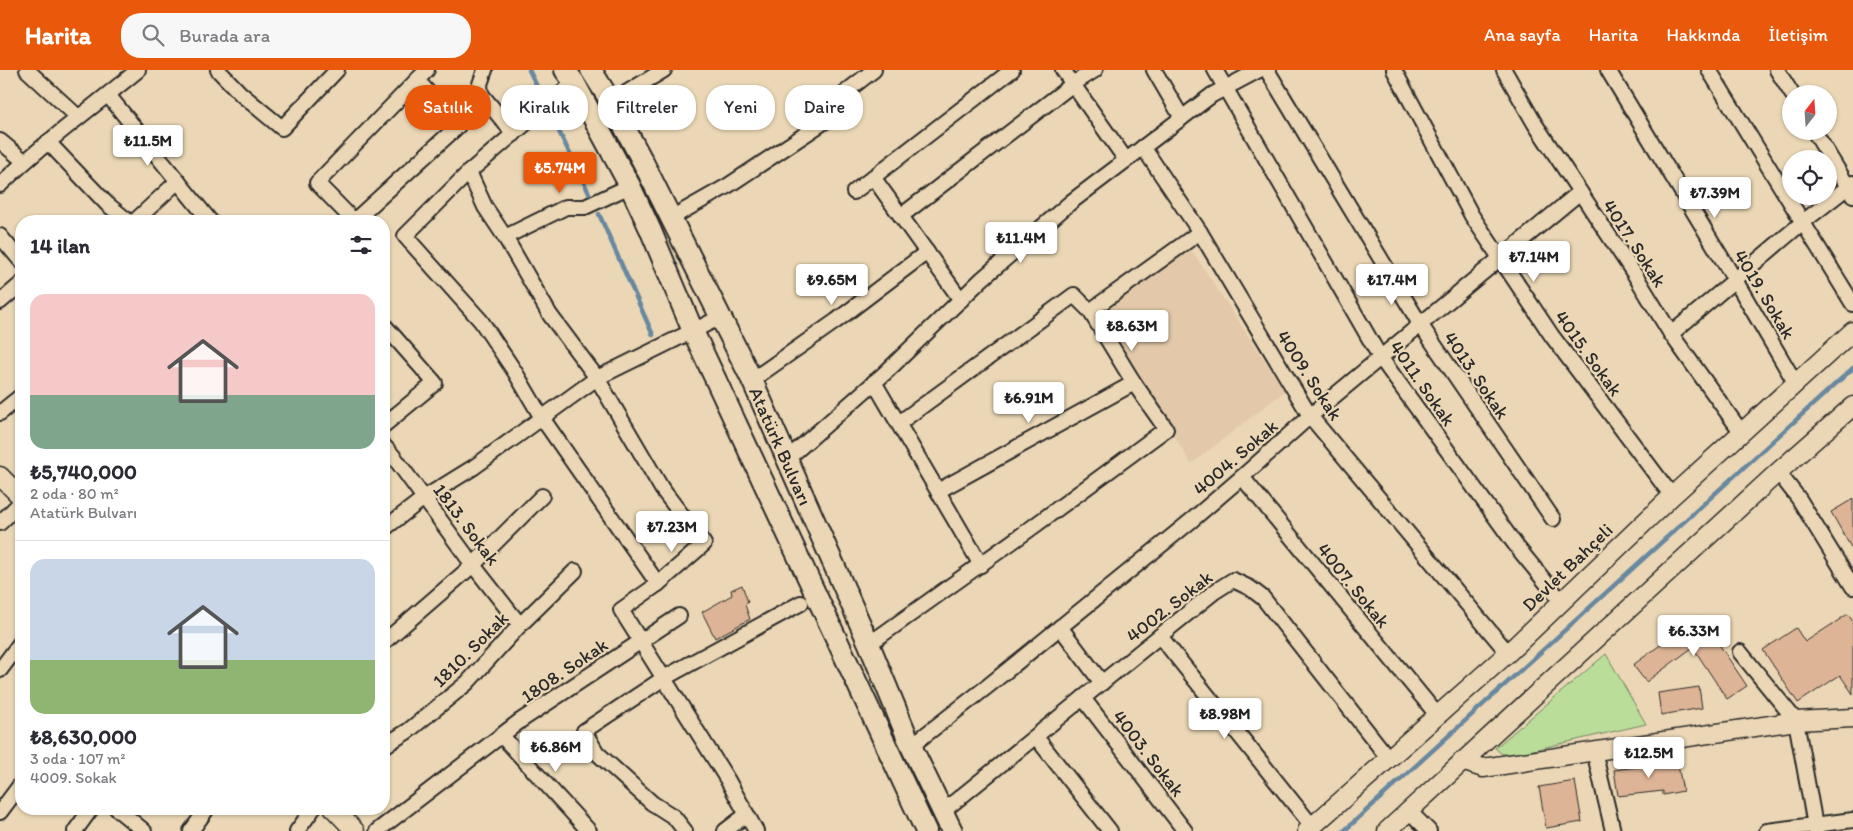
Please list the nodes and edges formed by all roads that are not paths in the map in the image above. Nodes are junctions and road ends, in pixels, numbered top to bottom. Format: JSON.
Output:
{"nodes":[{"id":1,"x":27,"y":70,"type":"edge"},
{"id":2,"x":138,"y":70,"type":"edge"},
{"id":3,"x":218,"y":70,"type":"edge"},
{"id":4,"x":337,"y":70,"type":"edge"},
{"id":5,"x":485,"y":70,"type":"edge"},
{"id":6,"x":592,"y":70,"type":"edge"},
{"id":7,"x":664,"y":70,"type":"edge"},
{"id":8,"x":874,"y":70,"type":"edge"},
{"id":9,"x":1012,"y":70,"type":"edge"},
{"id":10,"x":1063,"y":70,"type":"edge"},
{"id":11,"x":1095,"y":70,"type":"edge"},
{"id":12,"x":1154,"y":70,"type":"edge"},
{"id":13,"x":1215,"y":70,"type":"edge"},
{"id":14,"x":1260,"y":70,"type":"edge"},
{"id":15,"x":1267,"y":70,"type":"edge"},
{"id":16,"x":1394,"y":70,"type":"edge"},
{"id":17,"x":1504,"y":70,"type":"edge"},
{"id":18,"x":1608,"y":70,"type":"edge"},
{"id":19,"x":1709,"y":70,"type":"edge"},
{"id":20,"x":1777,"y":70,"type":"edge"},
{"id":21,"x":422,"y":75,"type":"edge"},
{"id":22,"x":570,"y":76,"type":"edge"},
{"id":23,"x":1073,"y":84,"type":"junction"},
{"id":24,"x":601,"y":85,"type":"edge"},
{"id":25,"x":640,"y":85,"type":"edge"},
{"id":26,"x":1786,"y":85,"type":"edge"},
{"id":27,"x":1225,"y":88,"type":"junction"},
{"id":28,"x":108,"y":95,"type":"junction"},
{"id":29,"x":78,"y":117,"type":"junction"},
{"id":30,"x":1182,"y":118,"type":"junction"},
{"id":31,"x":626,"y":130,"type":"edge"},
{"id":32,"x":514,"y":134,"type":"junction"},
{"id":33,"x":0,"y":140,"type":"edge"},
{"id":34,"x":1820,"y":140,"type":"edge"},
{"id":35,"x":48,"y":142,"type":"junction"},
{"id":36,"x":1143,"y":147,"type":"junction"},
{"id":37,"x":1126,"y":160,"type":"junction"},
{"id":38,"x":24,"y":162,"type":"junction"},
{"id":39,"x":469,"y":172,"type":"junction"},
{"id":40,"x":873,"y":176,"type":"junction"},
{"id":41,"x":178,"y":182,"type":"junction"},
{"id":42,"x":0,"y":185,"type":"edge"},
{"id":43,"x":630,"y":186,"type":"junction"},
{"id":44,"x":1851,"y":188,"type":"edge"},
{"id":45,"x":854,"y":192,"type":"dead end"},
{"id":46,"x":1580,"y":192,"type":"junction"},
{"id":47,"x":121,"y":215,"type":"edge"},
{"id":48,"x":142,"y":215,"type":"edge"},
{"id":49,"x":205,"y":215,"type":"edge"},
{"id":50,"x":348,"y":215,"type":"edge"},
{"id":51,"x":361,"y":215,"type":"edge"},
{"id":52,"x":901,"y":216,"type":"junction"},
{"id":53,"x":671,"y":218,"type":"junction"},
{"id":54,"x":1803,"y":222,"type":"junction"},
{"id":55,"x":1200,"y":232,"type":"junction"},
{"id":56,"x":0,"y":236,"type":"edge"},
{"id":57,"x":505,"y":237,"type":"junction"},
{"id":58,"x":927,"y":252,"type":"junction"},
{"id":59,"x":15,"y":254,"type":"edge"},
{"id":60,"x":1500,"y":259,"type":"junction"},
{"id":61,"x":1735,"y":280,"type":"junction"},
{"id":62,"x":15,"y":289,"type":"edge"},
{"id":63,"x":960,"y":300,"type":"junction"},
{"id":64,"x":0,"y":302,"type":"edge"},
{"id":65,"x":1853,"y":304,"type":"edge"},
{"id":66,"x":1090,"y":311,"type":"junction"},
{"id":67,"x":721,"y":317,"type":"junction"},
{"id":68,"x":1420,"y":324,"type":"junction"},
{"id":69,"x":693,"y":331,"type":"junction"},
{"id":70,"x":1853,"y":331,"type":"edge"},
{"id":71,"x":390,"y":332,"type":"edge"},
{"id":72,"x":1671,"y":334,"type":"junction"},
{"id":73,"x":1380,"y":357,"type":"junction"},
{"id":74,"x":597,"y":378,"type":"junction"},
{"id":75,"x":752,"y":380,"type":"junction"},
{"id":76,"x":874,"y":382,"type":"junction"},
{"id":77,"x":1134,"y":383,"type":"junction"},
{"id":78,"x":1796,"y":384,"type":"junction"},
{"id":79,"x":15,"y":401,"type":"edge"},
{"id":80,"x":1853,"y":406,"type":"edge"},
{"id":81,"x":0,"y":413,"type":"edge"},
{"id":82,"x":1310,"y":416,"type":"junction"},
{"id":83,"x":542,"y":418,"type":"junction"},
{"id":84,"x":390,"y":419,"type":"edge"},
{"id":85,"x":898,"y":423,"type":"junction"},
{"id":86,"x":1742,"y":433,"type":"junction"},
{"id":87,"x":390,"y":454,"type":"edge"},
{"id":88,"x":787,"y":459,"type":"junction"},
{"id":89,"x":1778,"y":472,"type":"junction"},
{"id":90,"x":0,"y":476,"type":"edge"},
{"id":91,"x":1242,"y":477,"type":"junction"},
{"id":92,"x":15,"y":491,"type":"edge"},
{"id":93,"x":938,"y":491,"type":"junction"},
{"id":94,"x":542,"y":496,"type":"dead end"},
{"id":95,"x":1672,"y":496,"type":"junction"},
{"id":96,"x":424,"y":498,"type":"junction"},
{"id":97,"x":15,"y":508,"type":"edge"},
{"id":98,"x":1553,"y":519,"type":"dead end"},
{"id":99,"x":0,"y":523,"type":"edge"},
{"id":100,"x":390,"y":524,"type":"edge"},
{"id":101,"x":473,"y":565,"type":"junction"},
{"id":102,"x":981,"y":565,"type":"junction"},
{"id":103,"x":575,"y":571,"type":"dead end"},
{"id":104,"x":658,"y":584,"type":"junction"},
{"id":105,"x":1853,"y":587,"type":"edge"},
{"id":106,"x":1561,"y":601,"type":"junction"},
{"id":107,"x":801,"y":603,"type":"dead end"},
{"id":108,"x":679,"y":616,"type":"dead end"},
{"id":109,"x":520,"y":625,"type":"junction"},
{"id":110,"x":1060,"y":627,"type":"junction"},
{"id":111,"x":1160,"y":636,"type":"junction"},
{"id":112,"x":390,"y":637,"type":"edge"},
{"id":113,"x":640,"y":641,"type":"junction"},
{"id":114,"x":869,"y":644,"type":"junction"},
{"id":115,"x":15,"y":650,"type":"edge"},
{"id":116,"x":1740,"y":652,"type":"dead end"},
{"id":117,"x":1508,"y":653,"type":"junction"},
{"id":118,"x":0,"y":670,"type":"edge"},
{"id":119,"x":664,"y":678,"type":"junction"},
{"id":120,"x":1102,"y":683,"type":"junction"},
{"id":121,"x":1083,"y":698,"type":"junction"},
{"id":122,"x":1438,"y":716,"type":"junction"},
{"id":123,"x":1853,"y":718,"type":"edge"},
{"id":124,"x":1796,"y":721,"type":"junction"},
{"id":125,"x":502,"y":736,"type":"junction"},
{"id":126,"x":1036,"y":737,"type":"junction"},
{"id":127,"x":390,"y":742,"type":"edge"},
{"id":128,"x":911,"y":746,"type":"junction"},
{"id":129,"x":1594,"y":751,"type":"junction"},
{"id":130,"x":1389,"y":759,"type":"junction"},
{"id":131,"x":1462,"y":761,"type":"junction"},
{"id":132,"x":15,"y":792,"type":"edge"},
{"id":133,"x":1409,"y":811,"type":"junction"},
{"id":134,"x":0,"y":812,"type":"edge"},
{"id":135,"x":942,"y":812,"type":"junction"},
{"id":136,"x":87,"y":815,"type":"edge"},
{"id":137,"x":124,"y":815,"type":"edge"},
{"id":138,"x":203,"y":815,"type":"edge"},
{"id":139,"x":309,"y":815,"type":"edge"},
{"id":140,"x":340,"y":815,"type":"edge"},
{"id":141,"x":746,"y":815,"type":"junction"},
{"id":142,"x":1853,"y":820,"type":"edge"},
{"id":143,"x":1310,"y":828,"type":"edge"},
{"id":144,"x":1815,"y":828,"type":"edge"},
{"id":145,"x":75,"y":831,"type":"edge"},
{"id":146,"x":144,"y":831,"type":"edge"},
{"id":147,"x":191,"y":831,"type":"edge"},
{"id":148,"x":297,"y":831,"type":"edge"},
{"id":149,"x":355,"y":831,"type":"edge"},
{"id":150,"x":377,"y":831,"type":"edge"},
{"id":151,"x":589,"y":831,"type":"edge"},
{"id":152,"x":685,"y":831,"type":"edge"},
{"id":153,"x":725,"y":831,"type":"edge"},
{"id":154,"x":756,"y":831,"type":"edge"},
{"id":155,"x":926,"y":831,"type":"edge"},
{"id":156,"x":952,"y":831,"type":"edge"},
{"id":157,"x":1110,"y":831,"type":"edge"},
{"id":158,"x":1185,"y":831,"type":"edge"},
{"id":159,"x":1387,"y":831,"type":"edge"},
{"id":160,"x":1429,"y":831,"type":"edge"},
{"id":161,"x":1612,"y":831,"type":"edge"},
{"id":162,"x":1767,"y":831,"type":"edge"}],
"edges":[{"from":1,"to":29,"type":"street"},
{"from":2,"to":28,"type":"street"},
{"from":3,"to":4,"type":"street"},
{"from":5,"to":32,"type":"street"},
{"from":6,"to":24,"type":"main road","name":"Atatürk Bulvarı"},
{"from":7,"to":25,"type":"street"},
{"from":8,"to":53,"type":"street"},
{"from":9,"to":40,"type":"street"},
{"from":10,"to":23,"type":"street"},
{"from":11,"to":23,"type":"street"},
{"from":12,"to":30,"type":"street"},
{"from":13,"to":27,"type":"street","name":"4011. Sokak"},
{"from":14,"to":27,"type":"street"},
{"from":15,"to":68,"type":"street","name":"4013. Sokak"},
{"from":16,"to":60,"type":"street","name":"4015. Sokak"},
{"from":17,"to":46,"type":"street","name":"4017. Sokak"},
{"from":18,"to":61,"type":"street","name":"4019. Sokak"},
{"from":19,"to":54,"type":"street"},
{"from":20,"to":26,"type":"street"},
{"from":21,"to":50,"type":"street"},
{"from":21,"to":51,"type":"street"},
{"from":22,"to":32,"type":"street"},
{"from":22,"to":43,"type":"main road","name":"Atatürk Bulvarı"},
{"from":23,"to":37,"type":"street"},
{"from":23,"to":52,"type":"street"},
{"from":27,"to":30,"type":"street"},
{"from":27,"to":73,"type":"street","name":"4011. Sokak"},
{"from":28,"to":29,"type":"street"},
{"from":28,"to":41,"type":"street"},
{"from":29,"to":35,"type":"street"},
{"from":30,"to":36,"type":"street"},
{"from":31,"to":53,"type":"main road","name":"Atatürk Bulvarı"},
{"from":32,"to":39,"type":"street"},
{"from":33,"to":38,"type":"street"},
{"from":34,"to":44,"type":"street"},
{"from":35,"to":38,"type":"street"},
{"from":35,"to":47,"type":"street"},
{"from":36,"to":37,"type":"street"},
{"from":36,"to":55,"type":"street","name":"4009. Sokak"},
{"from":37,"to":63,"type":"street"},
{"from":38,"to":42,"type":"street"},
{"from":39,"to":57,"type":"street"},
{"from":39,"to":83,"type":"street"},
{"from":40,"to":45,"type":"street"},
{"from":40,"to":52,"type":"street"},
{"from":41,"to":48,"type":"street"},
{"from":41,"to":49,"type":"street"},
{"from":43,"to":57,"type":"street"},
{"from":43,"to":69,"type":"main road","name":"Atatürk Bulvarı"},
{"from":44,"to":54,"type":"street"},
{"from":46,"to":60,"type":"street","name":"4004. Sokak"},
{"from":46,"to":72,"type":"street","name":"4017. Sokak"},
{"from":52,"to":58,"type":"street"},
{"from":53,"to":67,"type":"main road","name":"Atatürk Bulvarı"},
{"from":54,"to":61,"type":"street"},
{"from":54,"to":65,"type":"street"},
{"from":55,"to":66,"type":"street"},
{"from":55,"to":82,"type":"street","name":"4009. Sokak"},
{"from":56,"to":59,"type":"street"},
{"from":57,"to":74,"type":"street"},
{"from":58,"to":63,"type":"street"},
{"from":58,"to":75,"type":"street"},
{"from":60,"to":68,"type":"street","name":"4004. Sokak"},
{"from":60,"to":95,"type":"street","name":"4015. Sokak"},
{"from":61,"to":72,"type":"street"},
{"from":61,"to":78,"type":"street","name":"4019. Sokak"},
{"from":62,"to":64,"type":"street"},
{"from":63,"to":76,"type":"street"},
{"from":66,"to":77,"type":"street"},
{"from":66,"to":85,"type":"street"},
{"from":67,"to":69,"type":"street"},
{"from":67,"to":75,"type":"main road","name":"Atatürk Bulvarı"},
{"from":68,"to":73,"type":"street","name":"4004. Sokak"},
{"from":68,"to":98,"type":"street","name":"4013. Sokak"},
{"from":69,"to":74,"type":"street"},
{"from":69,"to":155,"type":"main road","name":"Atatürk Bulvarı"},
{"from":70,"to":78,"type":"street","name":"Devlet Bahçeli"},
{"from":71,"to":84,"type":"street"},
{"from":72,"to":86,"type":"street","name":"4017. Sokak"},
{"from":73,"to":82,"type":"street","name":"4004. Sokak"},
{"from":73,"to":106,"type":"street","name":"4011. Sokak"},
{"from":74,"to":83,"type":"street"},
{"from":74,"to":104,"type":"street"},
{"from":75,"to":88,"type":"main road","name":"Atatürk Bulvarı"},
{"from":76,"to":85,"type":"street"},
{"from":76,"to":88,"type":"street"},
{"from":77,"to":93,"type":"street"},
{"from":77,"to":102,"type":"street"},
{"from":78,"to":86,"type":"street","name":"Devlet Bahçeli"},
{"from":79,"to":81,"type":"street"},
{"from":80,"to":89,"type":"street"},
{"from":82,"to":91,"type":"street","name":"4004. Sokak"},
{"from":82,"to":117,"type":"street","name":"4009. Sokak"},
{"from":83,"to":96,"type":"street"},
{"from":83,"to":104,"type":"street"},
{"from":85,"to":93,"type":"street"},
{"from":86,"to":95,"type":"street","name":"Devlet Bahçeli"},
{"from":87,"to":96,"type":"street","name":"1813. Sokak"},
{"from":88,"to":114,"type":"main road","name":"Atatürk Bulvarı"},
{"from":89,"to":105,"type":"street"},
{"from":89,"to":131,"type":"street"},
{"from":90,"to":92,"type":"street"},
{"from":91,"to":110,"type":"street","name":"4004. Sokak"},
{"from":91,"to":122,"type":"street","name":"4007. Sokak"},
{"from":93,"to":102,"type":"street"},
{"from":94,"to":101,"type":"street"},
{"from":95,"to":106,"type":"street","name":"Devlet Bahçeli"},
{"from":96,"to":100,"type":"street"},
{"from":96,"to":101,"type":"street","name":"1813. Sokak"},
{"from":97,"to":99,"type":"street"},
{"from":101,"to":109,"type":"street","name":"1813. Sokak"},
{"from":101,"to":112,"type":"street"},
{"from":102,"to":114,"type":"street"},
{"from":103,"to":109,"type":"street","name":"1810. Sokak"},
{"from":104,"to":113,"type":"street"},
{"from":106,"to":117,"type":"street","name":"Devlet Bahçeli"},
{"from":107,"to":119,"type":"street"},
{"from":108,"to":113,"type":"street","name":"1808. Sokak"},
{"from":109,"to":127,"type":"street","name":"1810. Sokak"},
{"from":110,"to":120,"type":"street"},
{"from":110,"to":128,"type":"street","name":"4004. Sokak"},
{"from":111,"to":120,"type":"street","name":"4002. Sokak"},
{"from":111,"to":130,"type":"street","name":"4002. Sokak"},
{"from":111,"to":143,"type":"street"},
{"from":113,"to":119,"type":"street"},
{"from":113,"to":125,"type":"street","name":"1808. Sokak"},
{"from":114,"to":128,"type":"main road","name":"Atatürk Bulvarı"},
{"from":115,"to":118,"type":"street"},
{"from":116,"to":124,"type":"street"},
{"from":117,"to":122,"type":"street","name":"Devlet Bahçeli"},
{"from":119,"to":141,"type":"street"},
{"from":119,"to":152,"type":"street"},
{"from":120,"to":121,"type":"street","name":"4002. Sokak"},
{"from":121,"to":126,"type":"street","name":"4002. Sokak"},
{"from":121,"to":158,"type":"street","name":"4003. Sokak"},
{"from":122,"to":130,"type":"street","name":"Devlet Bahçeli"},
{"from":123,"to":124,"type":"street"},
{"from":124,"to":129,"type":"street"},
{"from":124,"to":144,"type":"street"},
{"from":125,"to":150,"type":"street","name":"1808. Sokak"},
{"from":125,"to":151,"type":"street"},
{"from":126,"to":135,"type":"street","name":"4002. Sokak"},
{"from":126,"to":157,"type":"street"},
{"from":128,"to":135,"type":"main road","name":"Atatürk Bulvarı"},
{"from":129,"to":131,"type":"street"},
{"from":129,"to":161,"type":"street"},
{"from":130,"to":143,"type":"street","name":"Devlet Bahçeli"},
{"from":131,"to":133,"type":"street"},
{"from":132,"to":134,"type":"street"},
{"from":133,"to":159,"type":"street"},
{"from":133,"to":160,"type":"street"},
{"from":135,"to":156,"type":"main road","name":"Atatürk Bulvarı"},
{"from":136,"to":145,"type":"street"},
{"from":137,"to":146,"type":"street"},
{"from":138,"to":147,"type":"street"},
{"from":139,"to":148,"type":"street"},
{"from":140,"to":149,"type":"street"},
{"from":141,"to":153,"type":"street"},
{"from":141,"to":154,"type":"street"},
{"from":142,"to":144,"type":"street"},
{"from":144,"to":162,"type":"street"}]}
